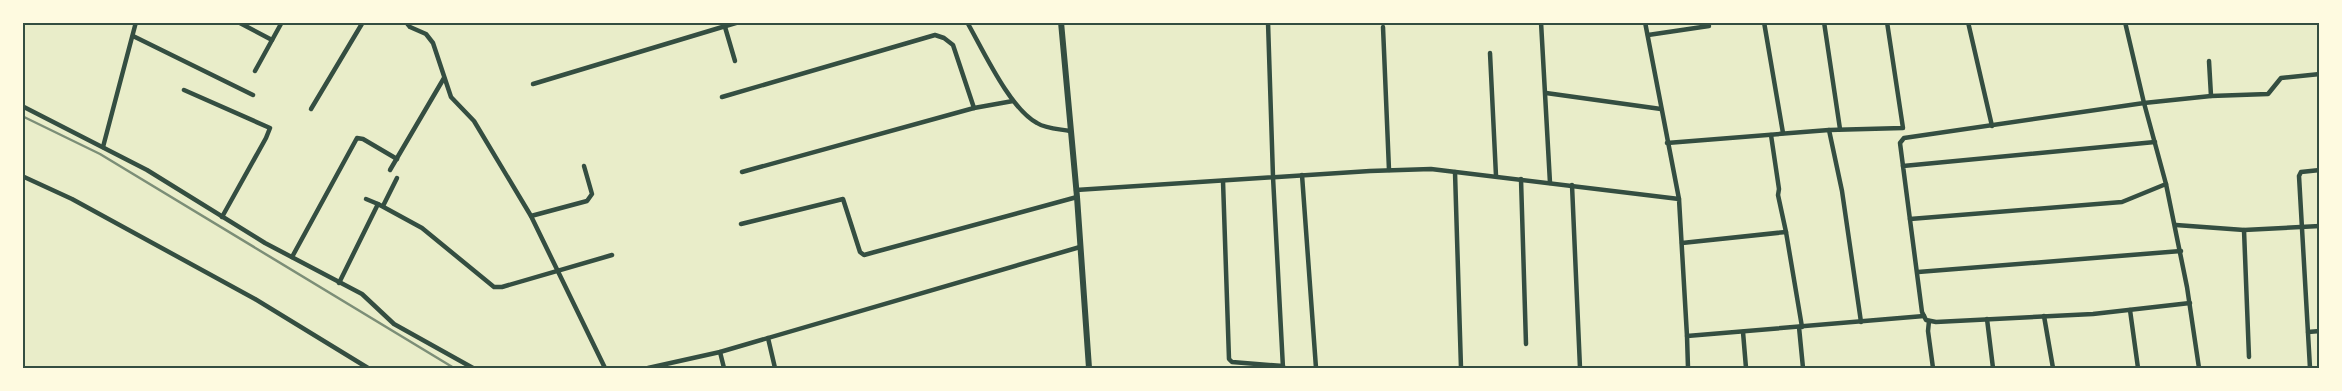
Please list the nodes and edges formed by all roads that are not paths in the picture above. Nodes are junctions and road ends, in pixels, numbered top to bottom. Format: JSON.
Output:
{"nodes":[{"id":1,"x":136,"y":22,"type":"edge"},
{"id":2,"x":238,"y":22,"type":"edge"},
{"id":3,"x":282,"y":22,"type":"edge"},
{"id":4,"x":363,"y":22,"type":"edge"},
{"id":5,"x":406,"y":22,"type":"edge"},
{"id":6,"x":739,"y":22,"type":"edge"},
{"id":7,"x":967,"y":22,"type":"edge"},
{"id":8,"x":1061,"y":22,"type":"edge"},
{"id":9,"x":1268,"y":22,"type":"edge"},
{"id":10,"x":1541,"y":22,"type":"edge"},
{"id":11,"x":1645,"y":22,"type":"edge"},
{"id":12,"x":1764,"y":22,"type":"edge"},
{"id":13,"x":1824,"y":22,"type":"edge"},
{"id":14,"x":1887,"y":22,"type":"edge"},
{"id":15,"x":1968,"y":22,"type":"edge"},
{"id":16,"x":2125,"y":22,"type":"edge"},
{"id":17,"x":1383,"y":26,"type":"dead end"},
{"id":18,"x":1709,"y":26,"type":"dead end"},
{"id":19,"x":725,"y":27,"type":"junction"},
{"id":20,"x":133,"y":36,"type":"junction"},
{"id":21,"x":1648,"y":36,"type":"junction"},
{"id":22,"x":272,"y":40,"type":"junction"},
{"id":23,"x":1490,"y":53,"type":"dead end"},
{"id":24,"x":735,"y":61,"type":"dead end"},
{"id":25,"x":2209,"y":61,"type":"dead end"},
{"id":26,"x":255,"y":71,"type":"dead end"},
{"id":27,"x":2320,"y":74,"type":"edge"},
{"id":28,"x":444,"y":78,"type":"junction"},
{"id":29,"x":533,"y":84,"type":"dead end"},
{"id":30,"x":184,"y":90,"type":"dead end"},
{"id":31,"x":1546,"y":93,"type":"junction"},
{"id":32,"x":253,"y":95,"type":"dead end"},
{"id":33,"x":2211,"y":96,"type":"junction"},
{"id":34,"x":722,"y":97,"type":"dead end"},
{"id":35,"x":1013,"y":101,"type":"junction"},
{"id":36,"x":2144,"y":103,"type":"junction"},
{"id":37,"x":22,"y":106,"type":"edge"},
{"id":38,"x":974,"y":108,"type":"junction"},
{"id":39,"x":1661,"y":108,"type":"junction"},
{"id":40,"x":311,"y":110,"type":"dead end"},
{"id":41,"x":1992,"y":126,"type":"junction"},
{"id":42,"x":1903,"y":128,"type":"junction"},
{"id":43,"x":1840,"y":129,"type":"junction"},
{"id":44,"x":1829,"y":130,"type":"junction"},
{"id":45,"x":1070,"y":132,"type":"junction"},
{"id":46,"x":1783,"y":133,"type":"junction"},
{"id":47,"x":1771,"y":135,"type":"junction"},
{"id":48,"x":1904,"y":138,"type":"junction"},
{"id":49,"x":2155,"y":142,"type":"junction"},
{"id":50,"x":1667,"y":143,"type":"junction"},
{"id":51,"x":104,"y":147,"type":"junction"},
{"id":52,"x":397,"y":159,"type":"junction"},
{"id":53,"x":584,"y":166,"type":"dead end"},
{"id":54,"x":1903,"y":166,"type":"junction"},
{"id":55,"x":390,"y":170,"type":"dead end"},
{"id":56,"x":1389,"y":170,"type":"junction"},
{"id":57,"x":2320,"y":170,"type":"edge"},
{"id":58,"x":742,"y":172,"type":"dead end"},
{"id":59,"x":1455,"y":172,"type":"junction"},
{"id":60,"x":1302,"y":175,"type":"junction"},
{"id":61,"x":22,"y":176,"type":"edge"},
{"id":62,"x":1496,"y":176,"type":"junction"},
{"id":63,"x":397,"y":178,"type":"dead end"},
{"id":64,"x":1273,"y":178,"type":"junction"},
{"id":65,"x":1521,"y":179,"type":"junction"},
{"id":66,"x":1222,"y":181,"type":"junction"},
{"id":67,"x":1550,"y":183,"type":"junction"},
{"id":68,"x":2166,"y":184,"type":"junction"},
{"id":69,"x":1572,"y":185,"type":"junction"},
{"id":70,"x":1076,"y":193,"type":"junction"},
{"id":71,"x":366,"y":198,"type":"dead end"},
{"id":72,"x":1678,"y":199,"type":"junction"},
{"id":73,"x":380,"y":205,"type":"junction"},
{"id":74,"x":531,"y":216,"type":"junction"},
{"id":75,"x":222,"y":218,"type":"junction"},
{"id":76,"x":1910,"y":219,"type":"junction"},
{"id":77,"x":741,"y":224,"type":"dead end"},
{"id":78,"x":2176,"y":225,"type":"junction"},
{"id":79,"x":2303,"y":226,"type":"junction"},
{"id":80,"x":2320,"y":226,"type":"edge"},
{"id":81,"x":2244,"y":230,"type":"junction"},
{"id":82,"x":1786,"y":232,"type":"junction"},
{"id":83,"x":1682,"y":243,"type":"junction"},
{"id":84,"x":1080,"y":247,"type":"junction"},
{"id":85,"x":2181,"y":251,"type":"junction"},
{"id":86,"x":612,"y":255,"type":"dead end"},
{"id":87,"x":292,"y":257,"type":"junction"},
{"id":88,"x":558,"y":271,"type":"junction"},
{"id":89,"x":1918,"y":272,"type":"junction"},
{"id":90,"x":339,"y":283,"type":"junction"},
{"id":91,"x":2190,"y":303,"type":"junction"},
{"id":92,"x":2130,"y":310,"type":"junction"},
{"id":93,"x":1924,"y":316,"type":"junction"},
{"id":94,"x":2044,"y":316,"type":"junction"},
{"id":95,"x":1987,"y":319,"type":"junction"},
{"id":96,"x":1929,"y":321,"type":"junction"},
{"id":97,"x":1861,"y":322,"type":"junction"},
{"id":98,"x":1801,"y":327,"type":"junction"},
{"id":99,"x":2320,"y":331,"type":"edge"},
{"id":100,"x":1744,"y":332,"type":"junction"},
{"id":101,"x":2308,"y":332,"type":"junction"},
{"id":102,"x":1687,"y":336,"type":"junction"},
{"id":103,"x":768,"y":338,"type":"junction"},
{"id":104,"x":1526,"y":344,"type":"dead end"},
{"id":105,"x":720,"y":352,"type":"junction"},
{"id":106,"x":2249,"y":357,"type":"dead end"},
{"id":107,"x":1283,"y":367,"type":"edge"},
{"id":108,"x":368,"y":368,"type":"edge"},
{"id":109,"x":473,"y":368,"type":"edge"},
{"id":110,"x":605,"y":368,"type":"edge"},
{"id":111,"x":648,"y":368,"type":"edge"},
{"id":112,"x":724,"y":368,"type":"edge"},
{"id":113,"x":775,"y":368,"type":"edge"},
{"id":114,"x":1089,"y":368,"type":"edge"},
{"id":115,"x":1316,"y":368,"type":"edge"},
{"id":116,"x":1461,"y":368,"type":"edge"},
{"id":117,"x":1580,"y":368,"type":"edge"},
{"id":118,"x":1688,"y":368,"type":"edge"},
{"id":119,"x":1746,"y":368,"type":"edge"},
{"id":120,"x":1803,"y":368,"type":"edge"},
{"id":121,"x":1933,"y":368,"type":"edge"},
{"id":122,"x":1993,"y":368,"type":"edge"},
{"id":123,"x":2053,"y":368,"type":"edge"},
{"id":124,"x":2138,"y":368,"type":"edge"},
{"id":125,"x":2199,"y":368,"type":"edge"},
{"id":126,"x":2310,"y":368,"type":"edge"}],
"edges":[{"from":1,"to":20,"type":"street"},
{"from":2,"to":22,"type":"street"},
{"from":3,"to":22,"type":"street"},
{"from":4,"to":40,"type":"street"},
{"from":5,"to":28,"type":"street"},
{"from":6,"to":19,"type":"street"},
{"from":7,"to":35,"type":"street"},
{"from":8,"to":45,"type":"main road"},
{"from":9,"to":64,"type":"street"},
{"from":10,"to":31,"type":"street"},
{"from":11,"to":21,"type":"street"},
{"from":12,"to":46,"type":"street"},
{"from":13,"to":43,"type":"street"},
{"from":14,"to":42,"type":"street"},
{"from":15,"to":41,"type":"street"},
{"from":16,"to":36,"type":"street"},
{"from":17,"to":56,"type":"street"},
{"from":18,"to":21,"type":"street"},
{"from":19,"to":24,"type":"street"},
{"from":19,"to":29,"type":"street"},
{"from":20,"to":32,"type":"street"},
{"from":20,"to":51,"type":"street"},
{"from":21,"to":39,"type":"street"},
{"from":22,"to":26,"type":"street"},
{"from":23,"to":62,"type":"street"},
{"from":25,"to":33,"type":"street"},
{"from":27,"to":33,"type":"street"},
{"from":28,"to":52,"type":"street"},
{"from":28,"to":74,"type":"street"},
{"from":30,"to":75,"type":"street"},
{"from":31,"to":39,"type":"street"},
{"from":31,"to":67,"type":"street"},
{"from":33,"to":36,"type":"street"},
{"from":34,"to":38,"type":"street"},
{"from":35,"to":38,"type":"street"},
{"from":35,"to":45,"type":"street"},
{"from":36,"to":41,"type":"street"},
{"from":36,"to":49,"type":"street"},
{"from":37,"to":51,"type":"street"},
{"from":38,"to":58,"type":"street"},
{"from":39,"to":50,"type":"street"},
{"from":41,"to":48,"type":"street"},
{"from":42,"to":43,"type":"street"},
{"from":42,"to":48,"type":"street"},
{"from":43,"to":44,"type":"street"},
{"from":44,"to":46,"type":"street"},
{"from":44,"to":97,"type":"street"},
{"from":45,"to":70,"type":"main road"},
{"from":46,"to":47,"type":"street"},
{"from":47,"to":50,"type":"street"},
{"from":47,"to":82,"type":"street"},
{"from":48,"to":54,"type":"street"},
{"from":49,"to":54,"type":"street"},
{"from":49,"to":68,"type":"street"},
{"from":50,"to":72,"type":"street"},
{"from":51,"to":75,"type":"street"},
{"from":52,"to":55,"type":"street"},
{"from":52,"to":87,"type":"street"},
{"from":53,"to":74,"type":"street"},
{"from":54,"to":76,"type":"street"},
{"from":56,"to":59,"type":"street"},
{"from":56,"to":60,"type":"street"},
{"from":57,"to":79,"type":"street"},
{"from":59,"to":62,"type":"street"},
{"from":59,"to":116,"type":"street"},
{"from":60,"to":64,"type":"street"},
{"from":60,"to":115,"type":"street"},
{"from":61,"to":108,"type":"street"},
{"from":62,"to":65,"type":"street"},
{"from":63,"to":73,"type":"street"},
{"from":64,"to":66,"type":"street"},
{"from":64,"to":107,"type":"street"},
{"from":65,"to":67,"type":"street"},
{"from":65,"to":104,"type":"street"},
{"from":66,"to":70,"type":"street"},
{"from":66,"to":107,"type":"street"},
{"from":67,"to":69,"type":"street"},
{"from":68,"to":76,"type":"street"},
{"from":68,"to":78,"type":"street"},
{"from":69,"to":72,"type":"street"},
{"from":69,"to":117,"type":"street"},
{"from":70,"to":77,"type":"street"},
{"from":70,"to":84,"type":"main road"},
{"from":71,"to":73,"type":"street"},
{"from":72,"to":83,"type":"street"},
{"from":73,"to":88,"type":"street"},
{"from":73,"to":90,"type":"street"},
{"from":74,"to":88,"type":"street"},
{"from":75,"to":87,"type":"street"},
{"from":76,"to":89,"type":"street"},
{"from":78,"to":81,"type":"street"},
{"from":78,"to":85,"type":"street"},
{"from":79,"to":80,"type":"street"},
{"from":79,"to":81,"type":"street"},
{"from":79,"to":101,"type":"street"},
{"from":81,"to":106,"type":"street"},
{"from":82,"to":83,"type":"street"},
{"from":82,"to":98,"type":"street"},
{"from":83,"to":102,"type":"street"},
{"from":84,"to":103,"type":"street"},
{"from":84,"to":114,"type":"main road"},
{"from":85,"to":89,"type":"street"},
{"from":85,"to":91,"type":"street"},
{"from":86,"to":88,"type":"street"},
{"from":87,"to":90,"type":"street"},
{"from":88,"to":110,"type":"street"},
{"from":89,"to":93,"type":"street"},
{"from":90,"to":109,"type":"street"},
{"from":91,"to":92,"type":"street"},
{"from":91,"to":125,"type":"street"},
{"from":92,"to":94,"type":"street"},
{"from":92,"to":124,"type":"street"},
{"from":93,"to":96,"type":"street"},
{"from":93,"to":97,"type":"street"},
{"from":94,"to":95,"type":"street"},
{"from":94,"to":123,"type":"street"},
{"from":95,"to":96,"type":"street"},
{"from":95,"to":122,"type":"street"},
{"from":96,"to":121,"type":"street"},
{"from":97,"to":98,"type":"street"},
{"from":98,"to":100,"type":"street"},
{"from":98,"to":120,"type":"street"},
{"from":99,"to":101,"type":"street"},
{"from":100,"to":102,"type":"street"},
{"from":100,"to":119,"type":"street"},
{"from":101,"to":126,"type":"street"},
{"from":102,"to":118,"type":"street"},
{"from":103,"to":105,"type":"street"},
{"from":103,"to":113,"type":"street"},
{"from":105,"to":111,"type":"street"},
{"from":105,"to":112,"type":"street"}]}
